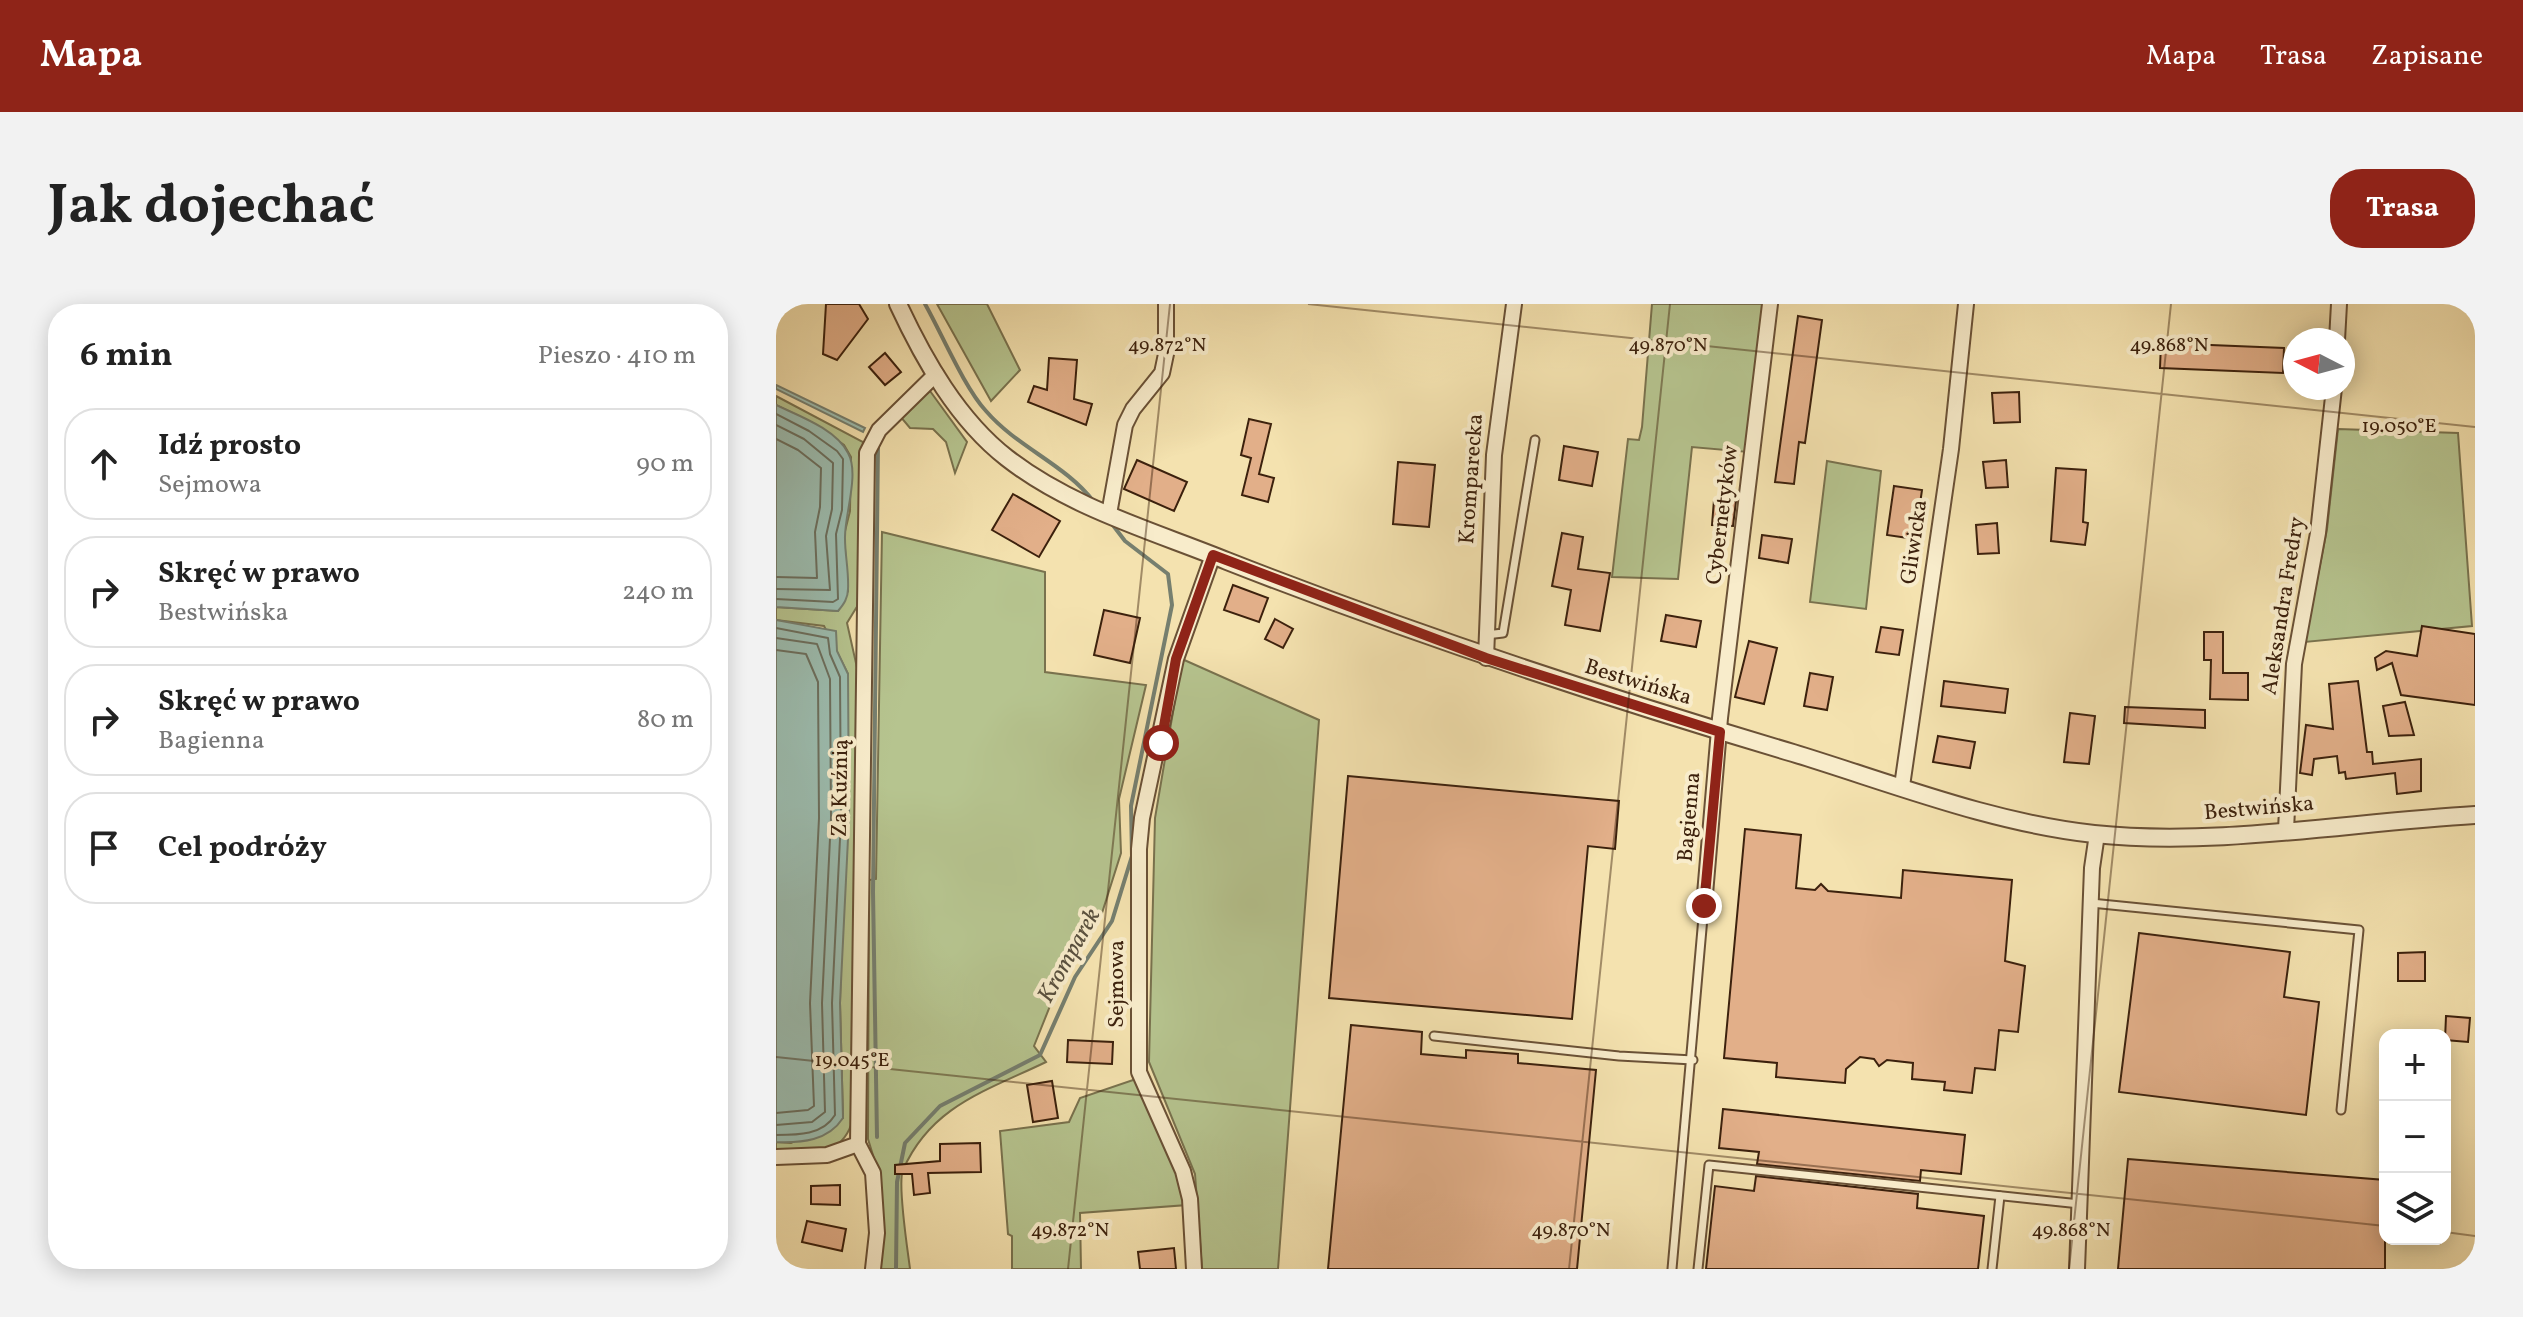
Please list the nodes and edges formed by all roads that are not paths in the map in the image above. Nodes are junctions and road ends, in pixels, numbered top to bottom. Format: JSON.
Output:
{"nodes":[{"id":1,"x":898,"y":304,"type":"edge"},
{"id":2,"x":1166,"y":304,"type":"edge"},
{"id":3,"x":1514,"y":304,"type":"edge"},
{"id":4,"x":1770,"y":304,"type":"edge"},
{"id":5,"x":1966,"y":304,"type":"edge"},
{"id":6,"x":2339,"y":304,"type":"edge"},
{"id":7,"x":2338,"y":328,"type":"edge"},
{"id":8,"x":936,"y":374,"type":"junction"},
{"id":9,"x":2333,"y":400,"type":"edge"},
{"id":10,"x":1535,"y":440,"type":"dead end"},
{"id":11,"x":1109,"y":514,"type":"junction"},
{"id":12,"x":1213,"y":555,"type":"junction"},
{"id":13,"x":1486,"y":635,"type":"junction"},
{"id":14,"x":1486,"y":658,"type":"junction"},
{"id":15,"x":1720,"y":732,"type":"junction"},
{"id":16,"x":1902,"y":786,"type":"junction"},
{"id":17,"x":2475,"y":815,"type":"edge"},
{"id":18,"x":2286,"y":830,"type":"junction"},
{"id":19,"x":2097,"y":834,"type":"junction"},
{"id":20,"x":2091,"y":903,"type":"junction"},
{"id":21,"x":1704,"y":906,"type":"joint"},
{"id":22,"x":1434,"y":1036,"type":"dead end"},
{"id":23,"x":1693,"y":1060,"type":"junction"},
{"id":24,"x":2341,"y":1110,"type":"dead end"},
{"id":25,"x":858,"y":1144,"type":"junction"},
{"id":26,"x":776,"y":1157,"type":"edge"},
{"id":27,"x":2000,"y":1196,"type":"junction"},
{"id":28,"x":2080,"y":1204,"type":"junction"},
{"id":29,"x":873,"y":1269,"type":"edge"},
{"id":30,"x":1194,"y":1269,"type":"edge"},
{"id":31,"x":1672,"y":1269,"type":"edge"},
{"id":32,"x":1698,"y":1269,"type":"edge"},
{"id":33,"x":1992,"y":1269,"type":"edge"},
{"id":34,"x":2077,"y":1269,"type":"edge"}],
"edges":[{"from":1,"to":8,"type":"street","name":"Bestwińska"},
{"from":2,"to":11,"type":"street"},
{"from":3,"to":13,"type":"street","name":"Kromparecka"},
{"from":4,"to":15,"type":"street","name":"Cybernetyków"},
{"from":5,"to":16,"type":"street","name":"Gliwicka"},
{"from":6,"to":7,"type":"street"},
{"from":8,"to":11,"type":"street","name":"Bestwińska"},
{"from":8,"to":25,"type":"street","name":"Za Kuźnią"},
{"from":9,"to":18,"type":"street","name":"Aleksandra Fredry"},
{"from":10,"to":13,"type":"lane"},
{"from":11,"to":12,"type":"street","name":"Bestwińska"},
{"from":12,"to":14,"type":"street","name":"Bestwińska"},
{"from":12,"to":30,"type":"street","name":"Sejmowa"},
{"from":13,"to":14,"type":"street","name":"Kromparecka"},
{"from":14,"to":15,"type":"street","name":"Bestwińska"},
{"from":15,"to":16,"type":"street","name":"Bestwińska"},
{"from":15,"to":21,"type":"street","name":"Bagienna"},
{"from":16,"to":19,"type":"street","name":"Bestwińska"},
{"from":17,"to":18,"type":"street","name":"Bestwińska"},
{"from":18,"to":19,"type":"street","name":"Bestwińska"},
{"from":19,"to":20,"type":"street"},
{"from":20,"to":24,"type":"lane"},
{"from":20,"to":28,"type":"street"},
{"from":21,"to":23,"type":"lane"},
{"from":22,"to":23,"type":"lane"},
{"from":23,"to":31,"type":"lane"},
{"from":25,"to":26,"type":"street"},
{"from":25,"to":29,"type":"street"},
{"from":27,"to":28,"type":"lane"},
{"from":27,"to":32,"type":"lane"},
{"from":27,"to":33,"type":"lane"},
{"from":28,"to":34,"type":"street"}]}
